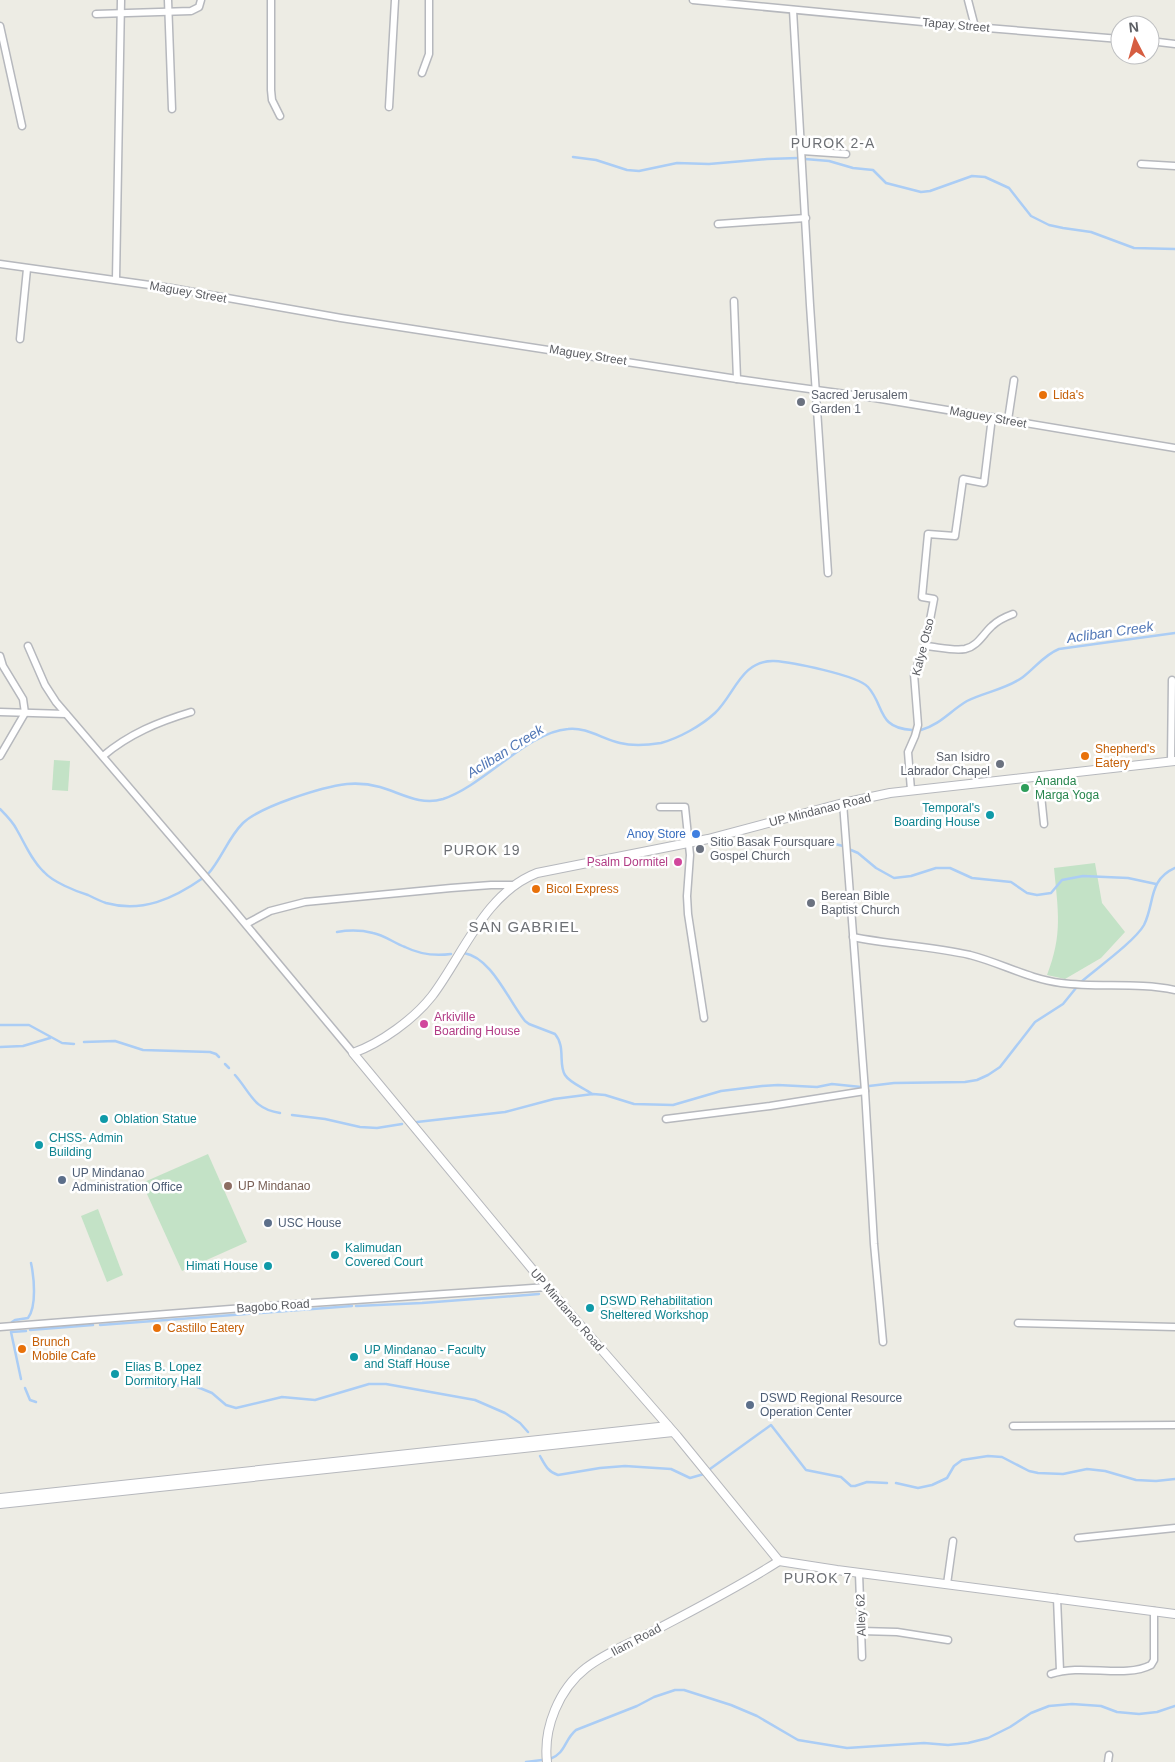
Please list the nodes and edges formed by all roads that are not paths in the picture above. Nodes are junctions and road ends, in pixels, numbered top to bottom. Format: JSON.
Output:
{"nodes":[{"id":1,"x":121,"y":0,"type":"edge"},
{"id":2,"x":168,"y":0,"type":"edge"},
{"id":3,"x":201,"y":0,"type":"edge"},
{"id":4,"x":271,"y":0,"type":"edge"},
{"id":5,"x":395,"y":0,"type":"edge"},
{"id":6,"x":429,"y":0,"type":"edge"},
{"id":7,"x":693,"y":0,"type":"edge"},
{"id":8,"x":789,"y":0,"type":"edge"},
{"id":9,"x":968,"y":0,"type":"edge"},
{"id":10,"x":791,"y":9,"type":"junction"},
{"id":11,"x":168,"y":11,"type":"junction"},
{"id":12,"x":120,"y":13,"type":"junction"},
{"id":13,"x":96,"y":14,"type":"dead end"},
{"id":14,"x":0,"y":26,"type":"edge"},
{"id":15,"x":975,"y":27,"type":"junction"},
{"id":16,"x":1110,"y":38,"type":"edge"},
{"id":17,"x":1160,"y":43,"type":"edge"},
{"id":18,"x":1175,"y":44,"type":"edge"},
{"id":19,"x":422,"y":73,"type":"dead end"},
{"id":20,"x":388,"y":107,"type":"dead end"},
{"id":21,"x":172,"y":109,"type":"dead end"},
{"id":22,"x":280,"y":116,"type":"dead end"},
{"id":23,"x":22,"y":126,"type":"dead end"},
{"id":24,"x":802,"y":151,"type":"junction"},
{"id":25,"x":846,"y":154,"type":"dead end"},
{"id":26,"x":1141,"y":164,"type":"dead end"},
{"id":27,"x":1175,"y":166,"type":"edge"},
{"id":28,"x":806,"y":218,"type":"junction"},
{"id":29,"x":718,"y":224,"type":"dead end"},
{"id":30,"x":0,"y":264,"type":"edge"},
{"id":31,"x":27,"y":269,"type":"junction"},
{"id":32,"x":116,"y":280,"type":"junction"},
{"id":33,"x":734,"y":301,"type":"dead end"},
{"id":34,"x":20,"y":339,"type":"dead end"},
{"id":35,"x":737,"y":379,"type":"junction"},
{"id":36,"x":1014,"y":380,"type":"dead end"},
{"id":37,"x":816,"y":390,"type":"junction"},
{"id":38,"x":992,"y":417,"type":"junction"},
{"id":39,"x":1008,"y":420,"type":"junction"},
{"id":40,"x":1175,"y":448,"type":"edge"},
{"id":41,"x":828,"y":573,"type":"dead end"},
{"id":42,"x":1013,"y":614,"type":"dead end"},
{"id":43,"x":28,"y":646,"type":"dead end"},
{"id":44,"x":926,"y":646,"type":"junction"},
{"id":45,"x":0,"y":656,"type":"edge"},
{"id":46,"x":1172,"y":680,"type":"dead end"},
{"id":47,"x":0,"y":712,"type":"edge"},
{"id":48,"x":190,"y":712,"type":"dead end"},
{"id":49,"x":25,"y":713,"type":"junction"},
{"id":50,"x":66,"y":714,"type":"junction"},
{"id":51,"x":0,"y":756,"type":"edge"},
{"id":52,"x":103,"y":756,"type":"junction"},
{"id":53,"x":1173,"y":761,"type":"edge"},
{"id":54,"x":1039,"y":776,"type":"junction"},
{"id":55,"x":911,"y":790,"type":"junction"},
{"id":56,"x":843,"y":803,"type":"junction"},
{"id":57,"x":660,"y":806,"type":"dead end"},
{"id":58,"x":1044,"y":824,"type":"dead end"},
{"id":59,"x":689,"y":843,"type":"junction"},
{"id":60,"x":514,"y":885,"type":"junction"},
{"id":61,"x":246,"y":924,"type":"junction"},
{"id":62,"x":853,"y":937,"type":"junction"},
{"id":63,"x":1175,"y":990,"type":"edge"},
{"id":64,"x":704,"y":1018,"type":"dead end"},
{"id":65,"x":354,"y":1056,"type":"junction"},
{"id":66,"x":865,"y":1091,"type":"junction"},
{"id":67,"x":666,"y":1119,"type":"dead end"},
{"id":68,"x":547,"y":1287,"type":"junction"},
{"id":69,"x":1018,"y":1323,"type":"dead end"},
{"id":70,"x":0,"y":1327,"type":"edge"},
{"id":71,"x":1175,"y":1327,"type":"edge"},
{"id":72,"x":883,"y":1342,"type":"dead end"},
{"id":73,"x":1175,"y":1425,"type":"edge"},
{"id":74,"x":1013,"y":1426,"type":"dead end"},
{"id":75,"x":671,"y":1429,"type":"junction"},
{"id":76,"x":132,"y":1487,"type":"junction"},
{"id":77,"x":0,"y":1498,"type":"edge"},
{"id":78,"x":0,"y":1504,"type":"edge"},
{"id":79,"x":1175,"y":1528,"type":"edge"},
{"id":80,"x":1078,"y":1538,"type":"dead end"},
{"id":81,"x":953,"y":1541,"type":"dead end"},
{"id":82,"x":779,"y":1561,"type":"junction"},
{"id":83,"x":859,"y":1573,"type":"junction"},
{"id":84,"x":947,"y":1584,"type":"junction"},
{"id":85,"x":1057,"y":1598,"type":"junction"},
{"id":86,"x":1154,"y":1611,"type":"junction"},
{"id":87,"x":1175,"y":1614,"type":"edge"},
{"id":88,"x":861,"y":1631,"type":"junction"},
{"id":89,"x":948,"y":1640,"type":"dead end"},
{"id":90,"x":862,"y":1657,"type":"dead end"},
{"id":91,"x":1060,"y":1671,"type":"junction"},
{"id":92,"x":1051,"y":1674,"type":"dead end"},
{"id":93,"x":548,"y":1762,"type":"edge"}],
"edges":[{"from":1,"to":12,"type":"street"},
{"from":2,"to":11,"type":"street"},
{"from":3,"to":11,"type":"street"},
{"from":4,"to":22,"type":"street"},
{"from":5,"to":20,"type":"street"},
{"from":6,"to":19,"type":"street"},
{"from":7,"to":10,"type":"street","name":"Tapay Street"},
{"from":8,"to":10,"type":"street"},
{"from":9,"to":15,"type":"street"},
{"from":10,"to":15,"type":"street","name":"Tapay Street"},
{"from":10,"to":24,"type":"street"},
{"from":11,"to":12,"type":"street"},
{"from":11,"to":21,"type":"street"},
{"from":12,"to":13,"type":"street"},
{"from":12,"to":32,"type":"street"},
{"from":14,"to":23,"type":"street"},
{"from":15,"to":16,"type":"street","name":"Tapay Street"},
{"from":17,"to":18,"type":"street"},
{"from":24,"to":25,"type":"street"},
{"from":24,"to":28,"type":"street"},
{"from":26,"to":27,"type":"street"},
{"from":28,"to":29,"type":"street"},
{"from":28,"to":37,"type":"street"},
{"from":30,"to":31,"type":"street","name":"Maguey Street"},
{"from":31,"to":32,"type":"street","name":"Maguey Street"},
{"from":31,"to":34,"type":"street"},
{"from":32,"to":35,"type":"street","name":"Maguey Street"},
{"from":33,"to":35,"type":"street"},
{"from":35,"to":37,"type":"street","name":"Maguey Street"},
{"from":36,"to":39,"type":"street"},
{"from":37,"to":38,"type":"street","name":"Maguey Street"},
{"from":37,"to":41,"type":"street"},
{"from":38,"to":39,"type":"street","name":"Maguey Street"},
{"from":38,"to":44,"type":"street","name":"Kalye Otso"},
{"from":39,"to":40,"type":"street","name":"Maguey Street"},
{"from":42,"to":44,"type":"street"},
{"from":43,"to":50,"type":"street"},
{"from":44,"to":55,"type":"street","name":"Kalye Otso"},
{"from":45,"to":49,"type":"street"},
{"from":46,"to":53,"type":"street"},
{"from":47,"to":49,"type":"street"},
{"from":48,"to":52,"type":"street"},
{"from":49,"to":50,"type":"street"},
{"from":49,"to":51,"type":"street"},
{"from":50,"to":52,"type":"street"},
{"from":52,"to":61,"type":"street"},
{"from":53,"to":54,"type":"street","name":"UP Mindanao Road"},
{"from":54,"to":55,"type":"street","name":"UP Mindanao Road"},
{"from":54,"to":58,"type":"street"},
{"from":55,"to":56,"type":"street","name":"UP Mindanao Road"},
{"from":56,"to":59,"type":"street","name":"UP Mindanao Road"},
{"from":56,"to":62,"type":"street"},
{"from":57,"to":59,"type":"street"},
{"from":59,"to":60,"type":"street","name":"UP Mindanao Road"},
{"from":59,"to":64,"type":"street"},
{"from":60,"to":61,"type":"street"},
{"from":60,"to":65,"type":"street","name":"UP Mindanao Road"},
{"from":61,"to":65,"type":"street"},
{"from":62,"to":63,"type":"street"},
{"from":62,"to":66,"type":"street"},
{"from":65,"to":68,"type":"street","name":"UP Mindanao Road"},
{"from":66,"to":67,"type":"street"},
{"from":66,"to":72,"type":"street"},
{"from":68,"to":70,"type":"street","name":"Bagobo Road"},
{"from":68,"to":75,"type":"street","name":"UP Mindanao Road"},
{"from":69,"to":71,"type":"street"},
{"from":73,"to":74,"type":"street"},
{"from":75,"to":76,"type":"street"},
{"from":75,"to":82,"type":"street","name":"UP Mindanao Road"},
{"from":76,"to":77,"type":"street"},
{"from":76,"to":78,"type":"street"},
{"from":79,"to":80,"type":"street"},
{"from":81,"to":84,"type":"street"},
{"from":82,"to":83,"type":"street"},
{"from":82,"to":93,"type":"street","name":"Ilam Road"},
{"from":83,"to":84,"type":"street"},
{"from":83,"to":88,"type":"street","name":"Alley 62"},
{"from":84,"to":85,"type":"street"},
{"from":85,"to":86,"type":"street"},
{"from":85,"to":91,"type":"street"},
{"from":86,"to":87,"type":"street"},
{"from":86,"to":91,"type":"street"},
{"from":88,"to":89,"type":"street"},
{"from":88,"to":90,"type":"street","name":"Alley 62"},
{"from":91,"to":92,"type":"street"}]}
